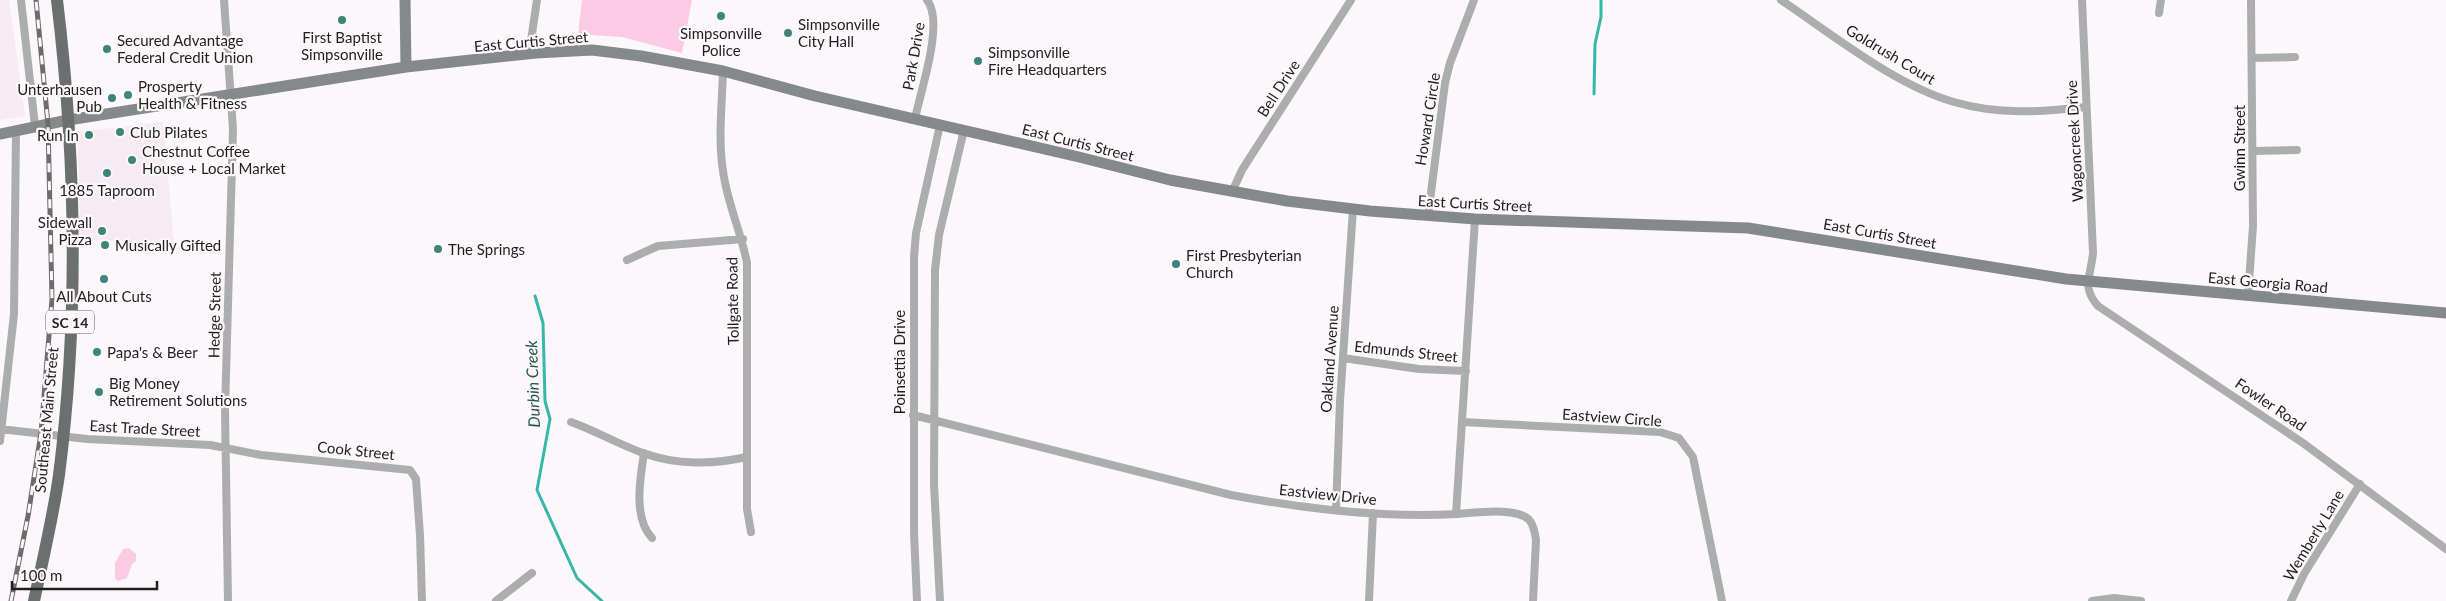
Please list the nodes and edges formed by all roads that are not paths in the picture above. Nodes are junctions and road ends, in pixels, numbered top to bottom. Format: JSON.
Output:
{"nodes":[{"id":1,"x":21,"y":0,"type":"edge"},
{"id":2,"x":57,"y":0,"type":"edge"},
{"id":3,"x":224,"y":0,"type":"edge"},
{"id":4,"x":405,"y":0,"type":"edge"},
{"id":5,"x":537,"y":0,"type":"edge"},
{"id":6,"x":927,"y":0,"type":"edge"},
{"id":7,"x":1351,"y":0,"type":"edge"},
{"id":8,"x":1474,"y":0,"type":"edge"},
{"id":9,"x":1781,"y":0,"type":"edge"},
{"id":10,"x":2082,"y":0,"type":"edge"},
{"id":11,"x":2161,"y":0,"type":"edge"},
{"id":12,"x":2251,"y":0,"type":"edge"},
{"id":13,"x":2159,"y":13,"type":"dead end"},
{"id":14,"x":529,"y":54,"type":"junction"},
{"id":15,"x":2295,"y":57,"type":"dead end"},
{"id":16,"x":2253,"y":58,"type":"junction"},
{"id":17,"x":406,"y":66,"type":"junction"},
{"id":18,"x":723,"y":72,"type":"junction"},
{"id":19,"x":231,"y":94,"type":"junction"},
{"id":20,"x":2086,"y":108,"type":"junction"},
{"id":21,"x":915,"y":119,"type":"junction"},
{"id":22,"x":68,"y":120,"type":"junction"},
{"id":23,"x":940,"y":125,"type":"junction"},
{"id":24,"x":35,"y":126,"type":"junction"},
{"id":25,"x":964,"y":130,"type":"junction"},
{"id":26,"x":16,"y":131,"type":"junction"},
{"id":27,"x":0,"y":134,"type":"edge"},
{"id":28,"x":2297,"y":150,"type":"dead end"},
{"id":29,"x":2253,"y":151,"type":"junction"},
{"id":30,"x":1232,"y":192,"type":"junction"},
{"id":31,"x":1353,"y":209,"type":"junction"},
{"id":32,"x":1428,"y":216,"type":"junction"},
{"id":33,"x":1475,"y":219,"type":"junction"},
{"id":34,"x":743,"y":239,"type":"junction"},
{"id":35,"x":627,"y":260,"type":"dead end"},
{"id":36,"x":2088,"y":280,"type":"junction"},
{"id":37,"x":2248,"y":296,"type":"junction"},
{"id":38,"x":2446,"y":313,"type":"edge"},
{"id":39,"x":1342,"y":358,"type":"junction"},
{"id":40,"x":1466,"y":371,"type":"junction"},
{"id":41,"x":913,"y":415,"type":"junction"},
{"id":42,"x":934,"y":421,"type":"junction"},
{"id":43,"x":571,"y":422,"type":"dead end"},
{"id":44,"x":1462,"y":422,"type":"junction"},
{"id":45,"x":1,"y":429,"type":"edge"},
{"id":46,"x":63,"y":436,"type":"junction"},
{"id":47,"x":0,"y":441,"type":"edge"},
{"id":48,"x":226,"y":449,"type":"junction"},
{"id":49,"x":644,"y":453,"type":"junction"},
{"id":50,"x":746,"y":457,"type":"junction"},
{"id":51,"x":2360,"y":484,"type":"junction"},
{"id":52,"x":1336,"y":510,"type":"junction"},
{"id":53,"x":1373,"y":514,"type":"junction"},
{"id":54,"x":1456,"y":514,"type":"junction"},
{"id":55,"x":752,"y":532,"type":"dead end"},
{"id":56,"x":652,"y":538,"type":"dead end"},
{"id":57,"x":2446,"y":550,"type":"edge"},
{"id":58,"x":532,"y":573,"type":"dead end"},
{"id":59,"x":34,"y":601,"type":"edge"},
{"id":60,"x":228,"y":601,"type":"edge"},
{"id":61,"x":422,"y":601,"type":"edge"},
{"id":62,"x":496,"y":601,"type":"edge"},
{"id":63,"x":917,"y":601,"type":"edge"},
{"id":64,"x":940,"y":601,"type":"edge"},
{"id":65,"x":1369,"y":601,"type":"edge"},
{"id":66,"x":1533,"y":601,"type":"edge"},
{"id":67,"x":1722,"y":601,"type":"edge"},
{"id":68,"x":2092,"y":601,"type":"edge"},
{"id":69,"x":2141,"y":601,"type":"edge"},
{"id":70,"x":2291,"y":601,"type":"edge"}],
"edges":[{"from":1,"to":24,"type":"street"},
{"from":2,"to":22,"type":"main road","number":"SC 14"},
{"from":3,"to":19,"type":"street","name":"Hedge Street"},
{"from":4,"to":17,"type":"main road"},
{"from":5,"to":14,"type":"street"},
{"from":6,"to":21,"type":"street","name":"Park Drive"},
{"from":7,"to":30,"type":"street","name":"Bell Drive"},
{"from":8,"to":32,"type":"street","name":"Howard Circle"},
{"from":9,"to":20,"type":"street","name":"Goldrush Court"},
{"from":10,"to":20,"type":"street","name":"Wagoncreek Drive"},
{"from":11,"to":13,"type":"street"},
{"from":12,"to":16,"type":"street","name":"Gwinn Street"},
{"from":14,"to":17,"type":"main road","name":"East Curtis Street"},
{"from":14,"to":18,"type":"main road","name":"East Curtis Street"},
{"from":15,"to":16,"type":"street"},
{"from":16,"to":29,"type":"street","name":"Gwinn Street"},
{"from":17,"to":19,"type":"main road","name":"East Curtis Street"},
{"from":18,"to":21,"type":"main road","name":"East Curtis Street"},
{"from":18,"to":34,"type":"street","name":"Tollgate Road"},
{"from":19,"to":22,"type":"main road","name":"East Curtis Street"},
{"from":19,"to":48,"type":"street","name":"Hedge Street"},
{"from":20,"to":36,"type":"street","name":"Wagoncreek Drive"},
{"from":21,"to":23,"type":"main road","name":"East Curtis Street"},
{"from":22,"to":24,"type":"main road","name":"East Curtis Street"},
{"from":22,"to":46,"type":"main road","name":"Southeast Main Street","number":"SC 14"},
{"from":23,"to":25,"type":"main road","name":"East Curtis Street"},
{"from":23,"to":41,"type":"street","name":"Poinsettia Drive"},
{"from":24,"to":26,"type":"main road","name":"East Curtis Street"},
{"from":25,"to":30,"type":"main road","name":"East Curtis Street"},
{"from":25,"to":42,"type":"street"},
{"from":26,"to":27,"type":"main road","name":"East Curtis Street"},
{"from":26,"to":45,"type":"street"},
{"from":28,"to":29,"type":"street"},
{"from":29,"to":37,"type":"street","name":"Gwinn Street"},
{"from":30,"to":31,"type":"main road","name":"East Curtis Street"},
{"from":31,"to":32,"type":"main road","name":"East Curtis Street"},
{"from":31,"to":39,"type":"street","name":"Oakland Avenue"},
{"from":32,"to":33,"type":"main road","name":"East Curtis Street"},
{"from":33,"to":36,"type":"main road","name":"East Curtis Street"},
{"from":33,"to":40,"type":"street"},
{"from":34,"to":35,"type":"street"},
{"from":34,"to":50,"type":"street","name":"Tollgate Road"},
{"from":36,"to":37,"type":"main road","name":"East Georgia Road"},
{"from":36,"to":51,"type":"street","name":"Fowler Road"},
{"from":37,"to":38,"type":"main road","name":"East Georgia Road"},
{"from":39,"to":40,"type":"street","name":"Edmunds Street"},
{"from":39,"to":52,"type":"street","name":"Oakland Avenue"},
{"from":40,"to":44,"type":"street"},
{"from":41,"to":42,"type":"street","name":"Eastview Drive"},
{"from":41,"to":63,"type":"street","name":"Poinsettia Drive"},
{"from":42,"to":52,"type":"street","name":"Eastview Drive"},
{"from":42,"to":64,"type":"street"},
{"from":43,"to":49,"type":"street"},
{"from":44,"to":54,"type":"street"},
{"from":44,"to":67,"type":"street","name":"Eastview Circle"},
{"from":45,"to":46,"type":"street","name":"East Trade Street"},
{"from":45,"to":47,"type":"street"},
{"from":46,"to":48,"type":"street","name":"East Trade Street"},
{"from":46,"to":59,"type":"main road","name":"Southeast Main Street","number":"SC 14"},
{"from":48,"to":60,"type":"street","name":"Hedge Street"},
{"from":48,"to":61,"type":"street","name":"Cook Street"},
{"from":49,"to":50,"type":"street"},
{"from":49,"to":56,"type":"street"},
{"from":50,"to":55,"type":"street","name":"Tollgate Road"},
{"from":51,"to":57,"type":"street","name":"Fowler Road"},
{"from":51,"to":70,"type":"street","name":"Wemberly Lane"},
{"from":52,"to":53,"type":"street","name":"Eastview Drive"},
{"from":53,"to":54,"type":"street","name":"Eastview Drive"},
{"from":53,"to":65,"type":"street"},
{"from":54,"to":66,"type":"street"},
{"from":58,"to":62,"type":"street"},
{"from":68,"to":69,"type":"street"}]}
